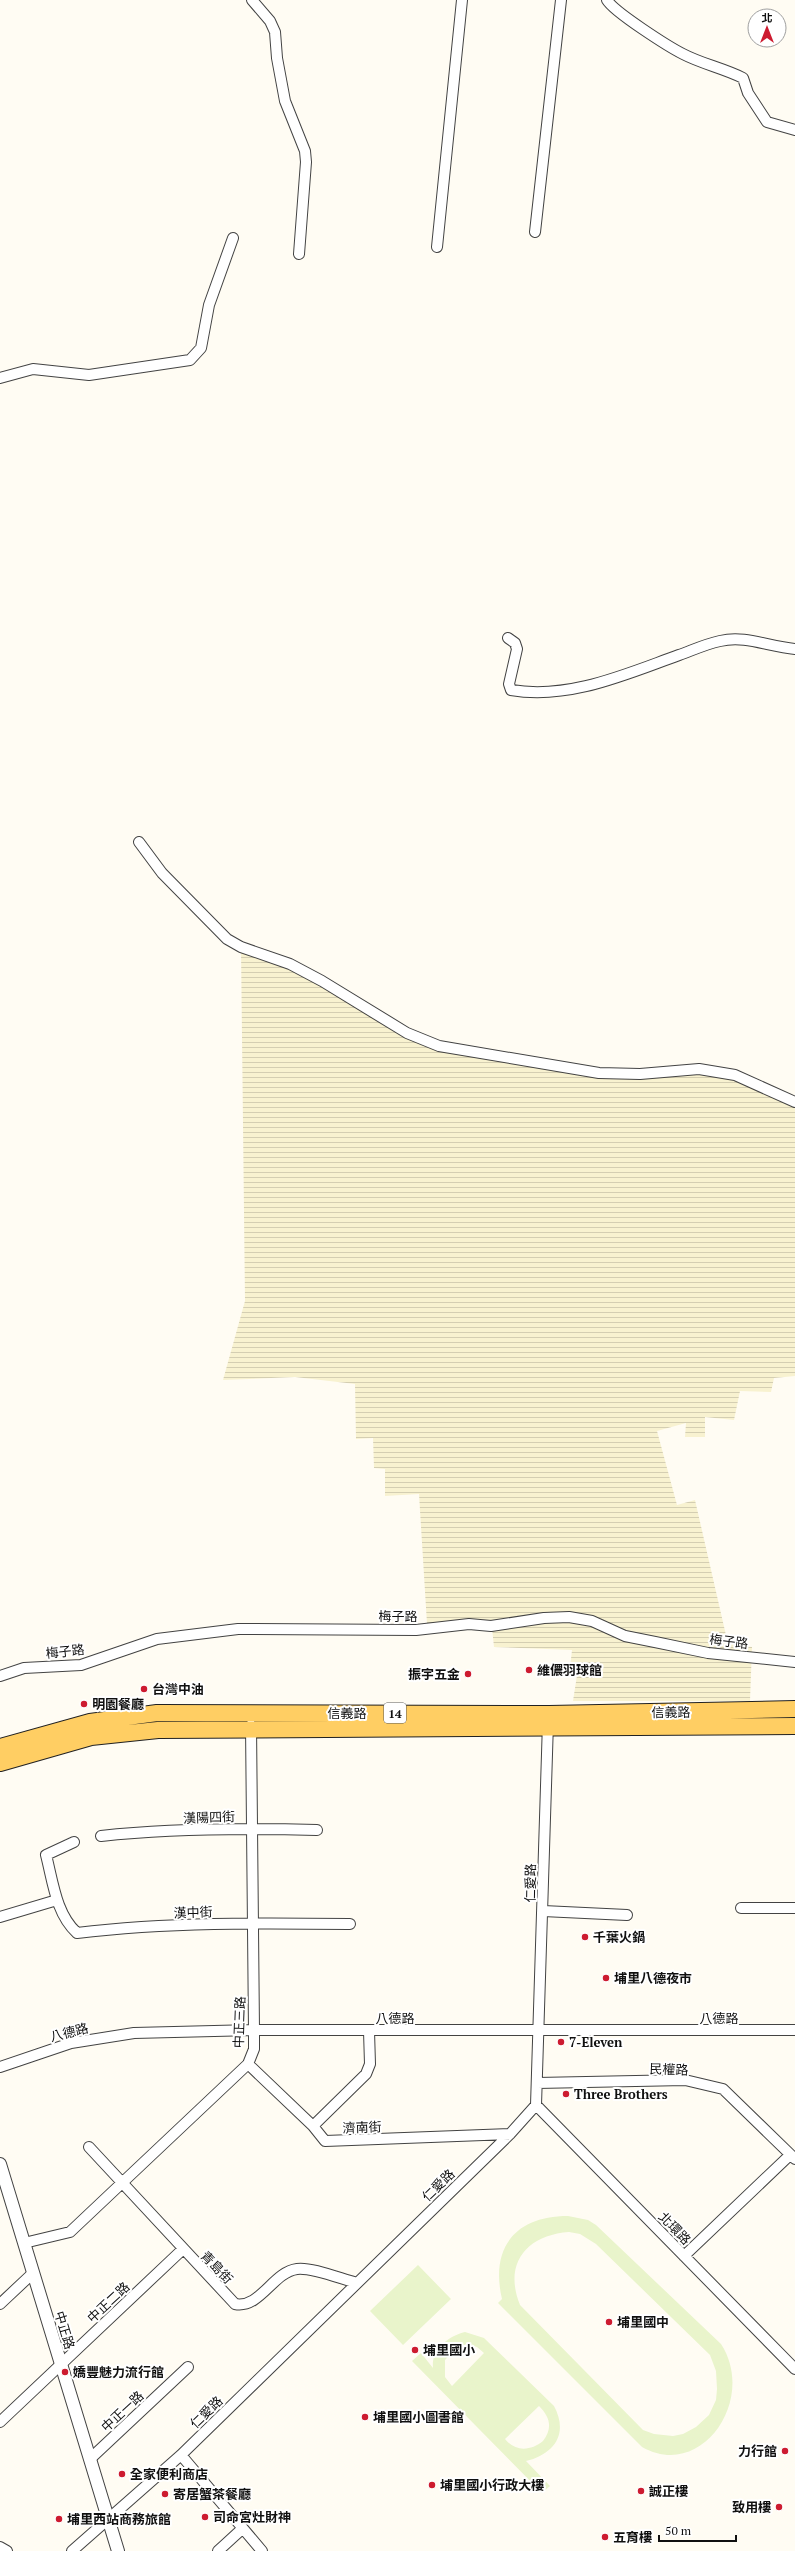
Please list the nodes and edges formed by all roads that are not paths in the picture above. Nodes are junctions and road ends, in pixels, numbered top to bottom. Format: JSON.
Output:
{"nodes":[{"id":1,"x":252,"y":0,"type":"edge"},
{"id":2,"x":462,"y":0,"type":"edge"},
{"id":3,"x":561,"y":0,"type":"edge"},
{"id":4,"x":607,"y":0,"type":"edge"},
{"id":5,"x":795,"y":130,"type":"edge"},
{"id":6,"x":535,"y":232,"type":"dead end"},
{"id":7,"x":233,"y":238,"type":"dead end"},
{"id":8,"x":437,"y":247,"type":"dead end"},
{"id":9,"x":299,"y":254,"type":"dead end"},
{"id":10,"x":0,"y":378,"type":"edge"},
{"id":11,"x":508,"y":638,"type":"dead end"},
{"id":12,"x":795,"y":649,"type":"edge"},
{"id":13,"x":139,"y":842,"type":"dead end"},
{"id":14,"x":795,"y":1102,"type":"edge"},
{"id":15,"x":795,"y":1662,"type":"edge"},
{"id":16,"x":0,"y":1676,"type":"edge"},
{"id":17,"x":795,"y":1709,"type":"edge"},
{"id":18,"x":250,"y":1713,"type":"junction"},
{"id":19,"x":548,"y":1721,"type":"junction"},
{"id":20,"x":795,"y":1726,"type":"edge"},
{"id":21,"x":251,"y":1730,"type":"junction"},
{"id":22,"x":0,"y":1747,"type":"edge"},
{"id":23,"x":0,"y":1763,"type":"edge"},
{"id":24,"x":253,"y":1828,"type":"junction"},
{"id":25,"x":317,"y":1830,"type":"dead end"},
{"id":26,"x":101,"y":1836,"type":"dead end"},
{"id":27,"x":74,"y":1842,"type":"dead end"},
{"id":28,"x":57,"y":1900,"type":"junction"},
{"id":29,"x":741,"y":1908,"type":"dead end"},
{"id":30,"x":795,"y":1908,"type":"edge"},
{"id":31,"x":543,"y":1911,"type":"junction"},
{"id":32,"x":627,"y":1915,"type":"dead end"},
{"id":33,"x":0,"y":1917,"type":"edge"},
{"id":34,"x":253,"y":1923,"type":"junction"},
{"id":35,"x":350,"y":1924,"type":"dead end"},
{"id":36,"x":254,"y":2030,"type":"junction"},
{"id":37,"x":795,"y":2030,"type":"edge"},
{"id":38,"x":370,"y":2031,"type":"junction"},
{"id":39,"x":539,"y":2031,"type":"junction"},
{"id":40,"x":248,"y":2064,"type":"junction"},
{"id":41,"x":0,"y":2067,"type":"edge"},
{"id":42,"x":537,"y":2083,"type":"junction"},
{"id":43,"x":536,"y":2105,"type":"junction"},
{"id":44,"x":313,"y":2126,"type":"junction"},
{"id":45,"x":510,"y":2134,"type":"junction"},
{"id":46,"x":89,"y":2147,"type":"dead end"},
{"id":47,"x":792,"y":2157,"type":"edge"},
{"id":48,"x":0,"y":2164,"type":"edge"},
{"id":49,"x":122,"y":2184,"type":"junction"},
{"id":50,"x":24,"y":2243,"type":"junction"},
{"id":51,"x":182,"y":2250,"type":"junction"},
{"id":52,"x":684,"y":2256,"type":"junction"},
{"id":53,"x":33,"y":2273,"type":"junction"},
{"id":54,"x":357,"y":2283,"type":"junction"},
{"id":55,"x":0,"y":2304,"type":"edge"},
{"id":56,"x":61,"y":2364,"type":"junction"},
{"id":57,"x":188,"y":2367,"type":"dead end"},
{"id":58,"x":795,"y":2369,"type":"edge"},
{"id":59,"x":0,"y":2422,"type":"edge"},
{"id":60,"x":181,"y":2455,"type":"junction"},
{"id":61,"x":91,"y":2458,"type":"junction"},
{"id":62,"x":108,"y":2519,"type":"junction"},
{"id":63,"x":242,"y":2529,"type":"junction"},
{"id":64,"x":0,"y":2547,"type":"edge"},
{"id":65,"x":7,"y":2551,"type":"edge"},
{"id":66,"x":72,"y":2551,"type":"edge"},
{"id":67,"x":118,"y":2551,"type":"edge"},
{"id":68,"x":218,"y":2551,"type":"edge"},
{"id":69,"x":262,"y":2551,"type":"edge"}],
"edges":[{"from":1,"to":9,"type":"street"},
{"from":2,"to":8,"type":"street"},
{"from":3,"to":6,"type":"street"},
{"from":4,"to":5,"type":"street"},
{"from":7,"to":10,"type":"street"},
{"from":11,"to":12,"type":"street"},
{"from":13,"to":14,"type":"street"},
{"from":15,"to":16,"type":"street","name":"梅子路"},
{"from":17,"to":19,"type":"main road","name":"信義路","number":"14"},
{"from":18,"to":19,"type":"main road","name":"信義路","number":"14"},
{"from":18,"to":21,"type":"street","name":"中正三路"},
{"from":18,"to":22,"type":"main road","name":"信義路","number":"14"},
{"from":19,"to":20,"type":"main road","name":"信義路","number":"14"},
{"from":19,"to":21,"type":"main road","name":"信義路","number":"14"},
{"from":19,"to":31,"type":"street","name":"仁愛路"},
{"from":21,"to":23,"type":"main road","name":"信義路","number":"14"},
{"from":21,"to":24,"type":"street","name":"中正三路"},
{"from":24,"to":25,"type":"street","name":"漢陽四街"},
{"from":24,"to":26,"type":"street","name":"漢陽四街"},
{"from":24,"to":34,"type":"street","name":"中正三路"},
{"from":27,"to":28,"type":"street"},
{"from":28,"to":33,"type":"street"},
{"from":28,"to":34,"type":"street","name":"漢中街"},
{"from":29,"to":30,"type":"street"},
{"from":31,"to":32,"type":"street"},
{"from":31,"to":39,"type":"street","name":"仁愛路"},
{"from":34,"to":35,"type":"street","name":"漢中街"},
{"from":34,"to":36,"type":"street","name":"中正三路"},
{"from":36,"to":38,"type":"street","name":"八德路"},
{"from":36,"to":40,"type":"street","name":"中正三路"},
{"from":36,"to":41,"type":"street","name":"八德路"},
{"from":37,"to":39,"type":"street","name":"八德路"},
{"from":38,"to":39,"type":"street","name":"八德路"},
{"from":38,"to":44,"type":"street"},
{"from":39,"to":42,"type":"street","name":"仁愛路"},
{"from":40,"to":44,"type":"street","name":"濟南街"},
{"from":40,"to":49,"type":"street","name":"中正三路"},
{"from":42,"to":43,"type":"street","name":"仁愛路"},
{"from":42,"to":47,"type":"street","name":"民權路"},
{"from":43,"to":45,"type":"street","name":"仁愛路"},
{"from":43,"to":52,"type":"street","name":"北環路"},
{"from":44,"to":45,"type":"street","name":"濟南街"},
{"from":45,"to":54,"type":"street","name":"仁愛路"},
{"from":46,"to":49,"type":"street","name":"青島街"},
{"from":47,"to":52,"type":"street"},
{"from":48,"to":50,"type":"street","name":"中正路"},
{"from":49,"to":50,"type":"street","name":"中正三路"},
{"from":49,"to":51,"type":"street","name":"青島街"},
{"from":50,"to":53,"type":"street","name":"中正路"},
{"from":51,"to":54,"type":"street","name":"青島街"},
{"from":51,"to":56,"type":"street","name":"中正二路"},
{"from":52,"to":58,"type":"street","name":"北環路"},
{"from":53,"to":55,"type":"street"},
{"from":53,"to":56,"type":"street","name":"中正路"},
{"from":54,"to":60,"type":"street","name":"仁愛路"},
{"from":56,"to":59,"type":"street","name":"中正二路"},
{"from":56,"to":61,"type":"street","name":"中正路"},
{"from":57,"to":61,"type":"street","name":"中正一路"},
{"from":60,"to":62,"type":"street","name":"仁愛路"},
{"from":60,"to":63,"type":"street"},
{"from":61,"to":62,"type":"street","name":"中正路"},
{"from":62,"to":66,"type":"street","name":"仁愛路"},
{"from":62,"to":67,"type":"street","name":"中正路"},
{"from":63,"to":68,"type":"street"},
{"from":63,"to":69,"type":"street"},
{"from":64,"to":65,"type":"street"}]}
